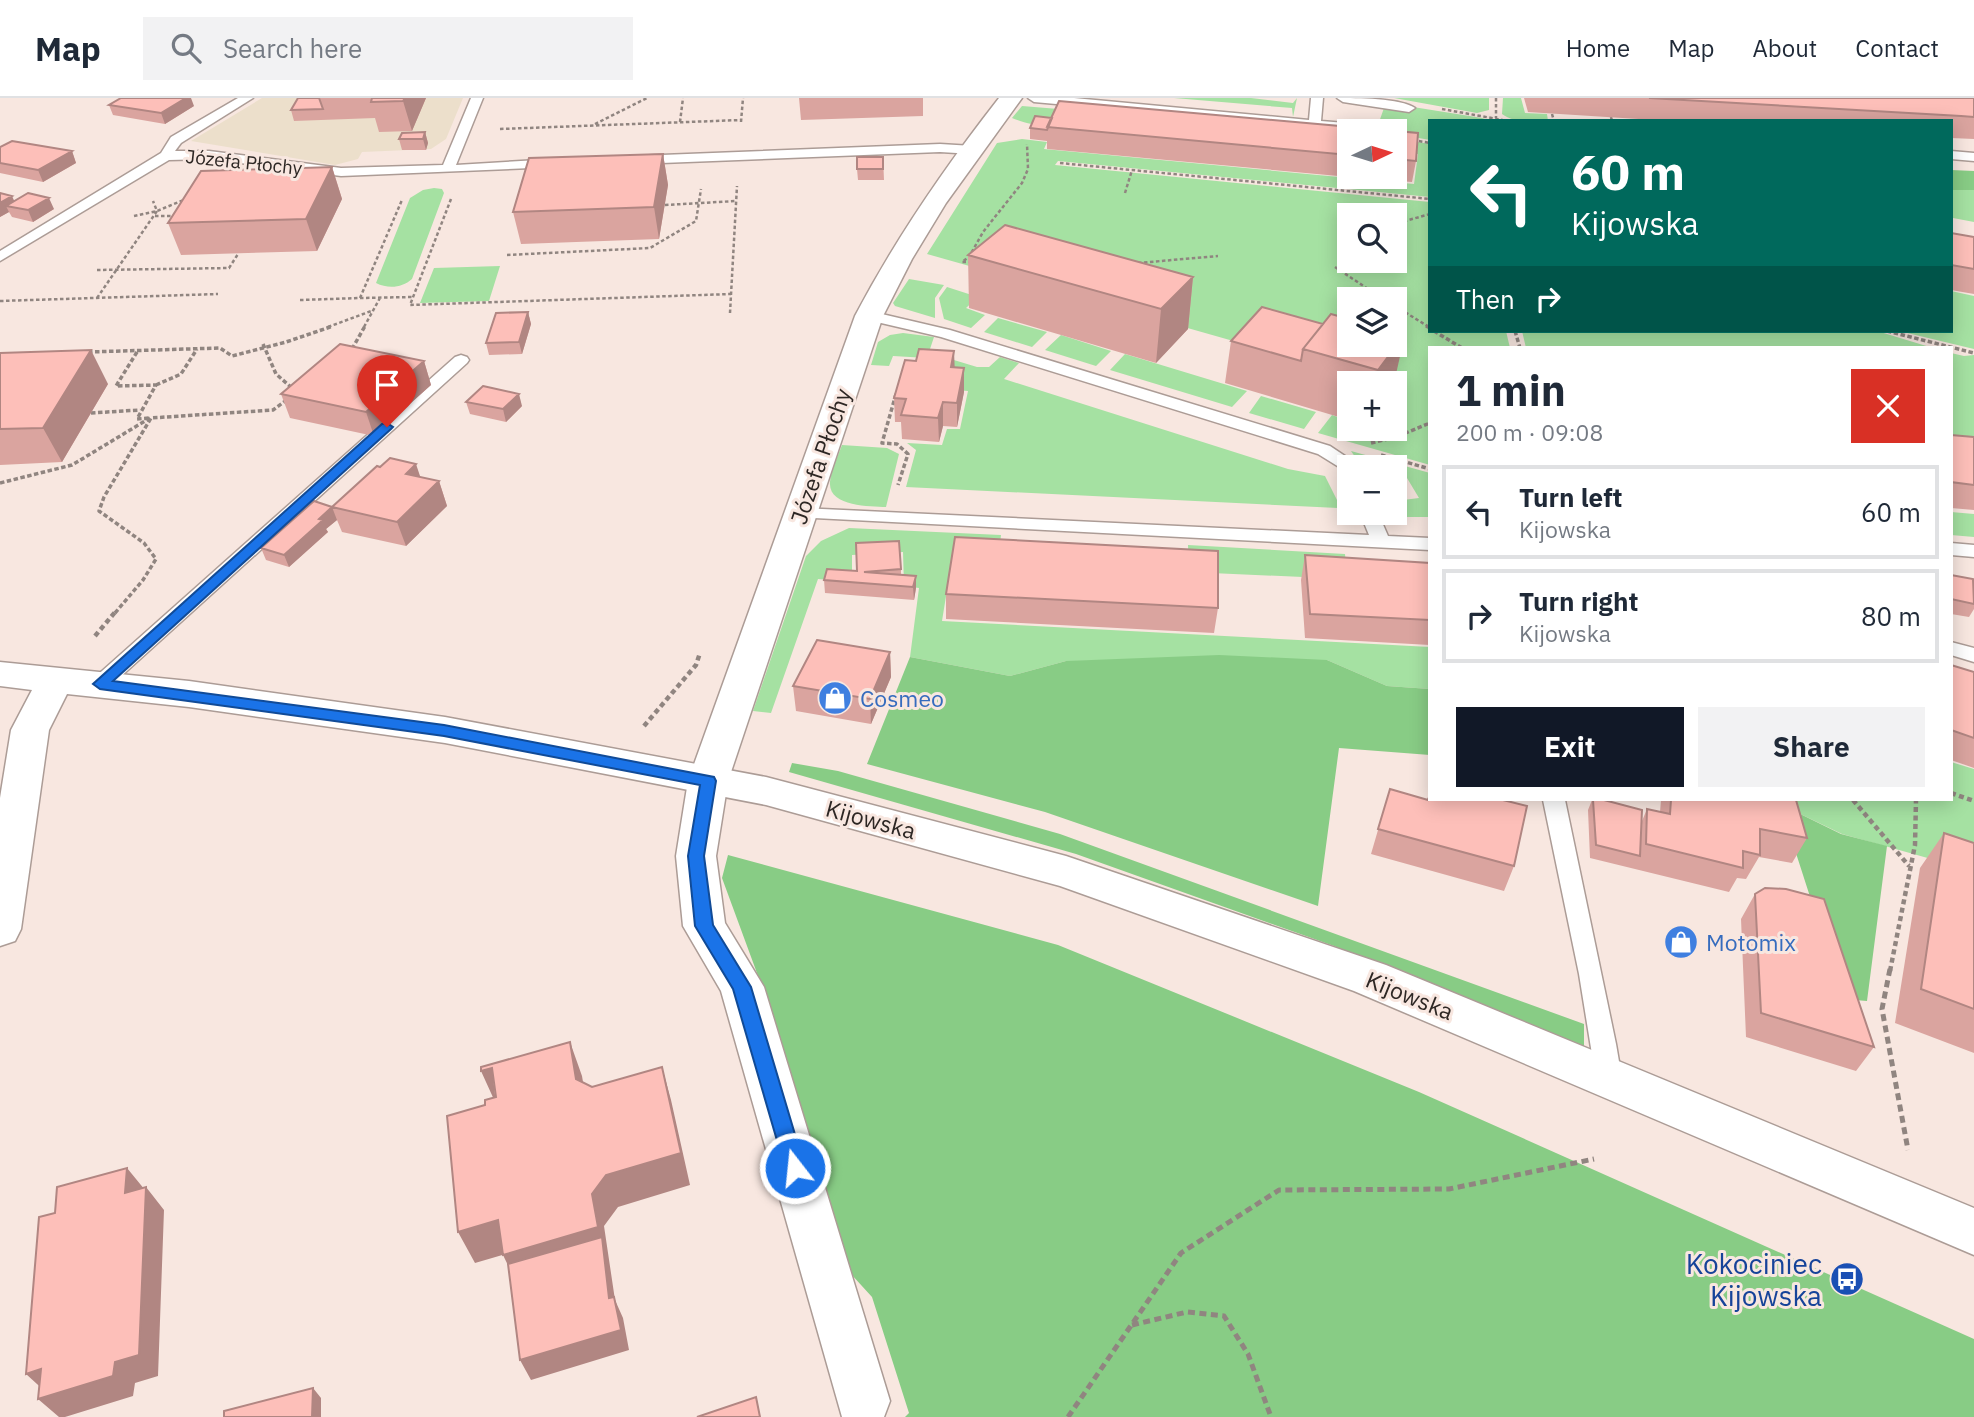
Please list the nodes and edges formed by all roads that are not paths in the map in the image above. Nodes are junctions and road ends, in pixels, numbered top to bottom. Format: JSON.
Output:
{"nodes":[{"id":1,"x":247,"y":98,"type":"edge"},
{"id":2,"x":477,"y":98,"type":"edge"},
{"id":3,"x":1011,"y":98,"type":"edge"},
{"id":4,"x":1034,"y":98,"type":"edge"},
{"id":5,"x":1317,"y":98,"type":"edge"},
{"id":6,"x":1343,"y":98,"type":"edge"},
{"id":7,"x":1409,"y":108,"type":"dead end"},
{"id":8,"x":1315,"y":124,"type":"junction"},
{"id":9,"x":1337,"y":126,"type":"edge"},
{"id":10,"x":973,"y":150,"type":"junction"},
{"id":11,"x":1953,"y":155,"type":"edge"},
{"id":12,"x":166,"y":156,"type":"junction"},
{"id":13,"x":1974,"y":157,"type":"edge"},
{"id":14,"x":624,"y":161,"type":"edge"},
{"id":15,"x":573,"y":162,"type":"edge"},
{"id":16,"x":448,"y":168,"type":"junction"},
{"id":17,"x":0,"y":257,"type":"edge"},
{"id":18,"x":869,"y":316,"type":"junction"},
{"id":19,"x":461,"y":360,"type":"dead end"},
{"id":20,"x":1337,"y":460,"type":"edge"},
{"id":21,"x":801,"y":513,"type":"junction"},
{"id":22,"x":1374,"y":525,"type":"edge"},
{"id":23,"x":1381,"y":541,"type":"junction"},
{"id":24,"x":1428,"y":544,"type":"edge"},
{"id":25,"x":1953,"y":549,"type":"edge"},
{"id":26,"x":1974,"y":551,"type":"edge"},
{"id":27,"x":1953,"y":649,"type":"edge"},
{"id":28,"x":1974,"y":655,"type":"edge"},
{"id":29,"x":0,"y":674,"type":"edge"},
{"id":30,"x":56,"y":679,"type":"junction"},
{"id":31,"x":100,"y":684,"type":"junction"},
{"id":32,"x":708,"y":781,"type":"junction"},
{"id":33,"x":1554,"y":801,"type":"edge"},
{"id":34,"x":0,"y":929,"type":"edge"},
{"id":35,"x":1609,"y":1079,"type":"junction"},
{"id":36,"x":1974,"y":1232,"type":"edge"},
{"id":37,"x":863,"y":1401,"type":"dead end"}],
"edges":[{"from":1,"to":12,"type":"lane","name":"Józefa Płochy"},
{"from":2,"to":16,"type":"lane"},
{"from":3,"to":10,"type":"street","name":"Józefa Płochy"},
{"from":4,"to":8,"type":"lane"},
{"from":5,"to":8,"type":"lane"},
{"from":6,"to":7,"type":"lane"},
{"from":8,"to":9,"type":"lane"},
{"from":10,"to":14,"type":"lane"},
{"from":10,"to":18,"type":"street","name":"Józefa Płochy"},
{"from":11,"to":13,"type":"lane"},
{"from":12,"to":16,"type":"lane","name":"Józefa Płochy"},
{"from":12,"to":17,"type":"lane","name":"Józefa Płochy"},
{"from":15,"to":16,"type":"lane","name":"Józefa Płochy"},
{"from":18,"to":20,"type":"lane"},
{"from":18,"to":21,"type":"street","name":"Józefa Płochy"},
{"from":19,"to":31,"type":"lane"},
{"from":21,"to":23,"type":"lane"},
{"from":21,"to":32,"type":"street","name":"Józefa Płochy"},
{"from":22,"to":23,"type":"lane"},
{"from":23,"to":24,"type":"lane"},
{"from":25,"to":26,"type":"lane"},
{"from":27,"to":28,"type":"lane"},
{"from":29,"to":30,"type":"street","name":"Kijowska"},
{"from":30,"to":31,"type":"street","name":"Kijowska"},
{"from":30,"to":34,"type":"street"},
{"from":31,"to":32,"type":"street","name":"Kijowska"},
{"from":32,"to":35,"type":"street","name":"Kijowska"},
{"from":32,"to":37,"type":"street","name":"Józefa Płochy"},
{"from":33,"to":35,"type":"lane"},
{"from":35,"to":36,"type":"street","name":"Kijowska"}]}
